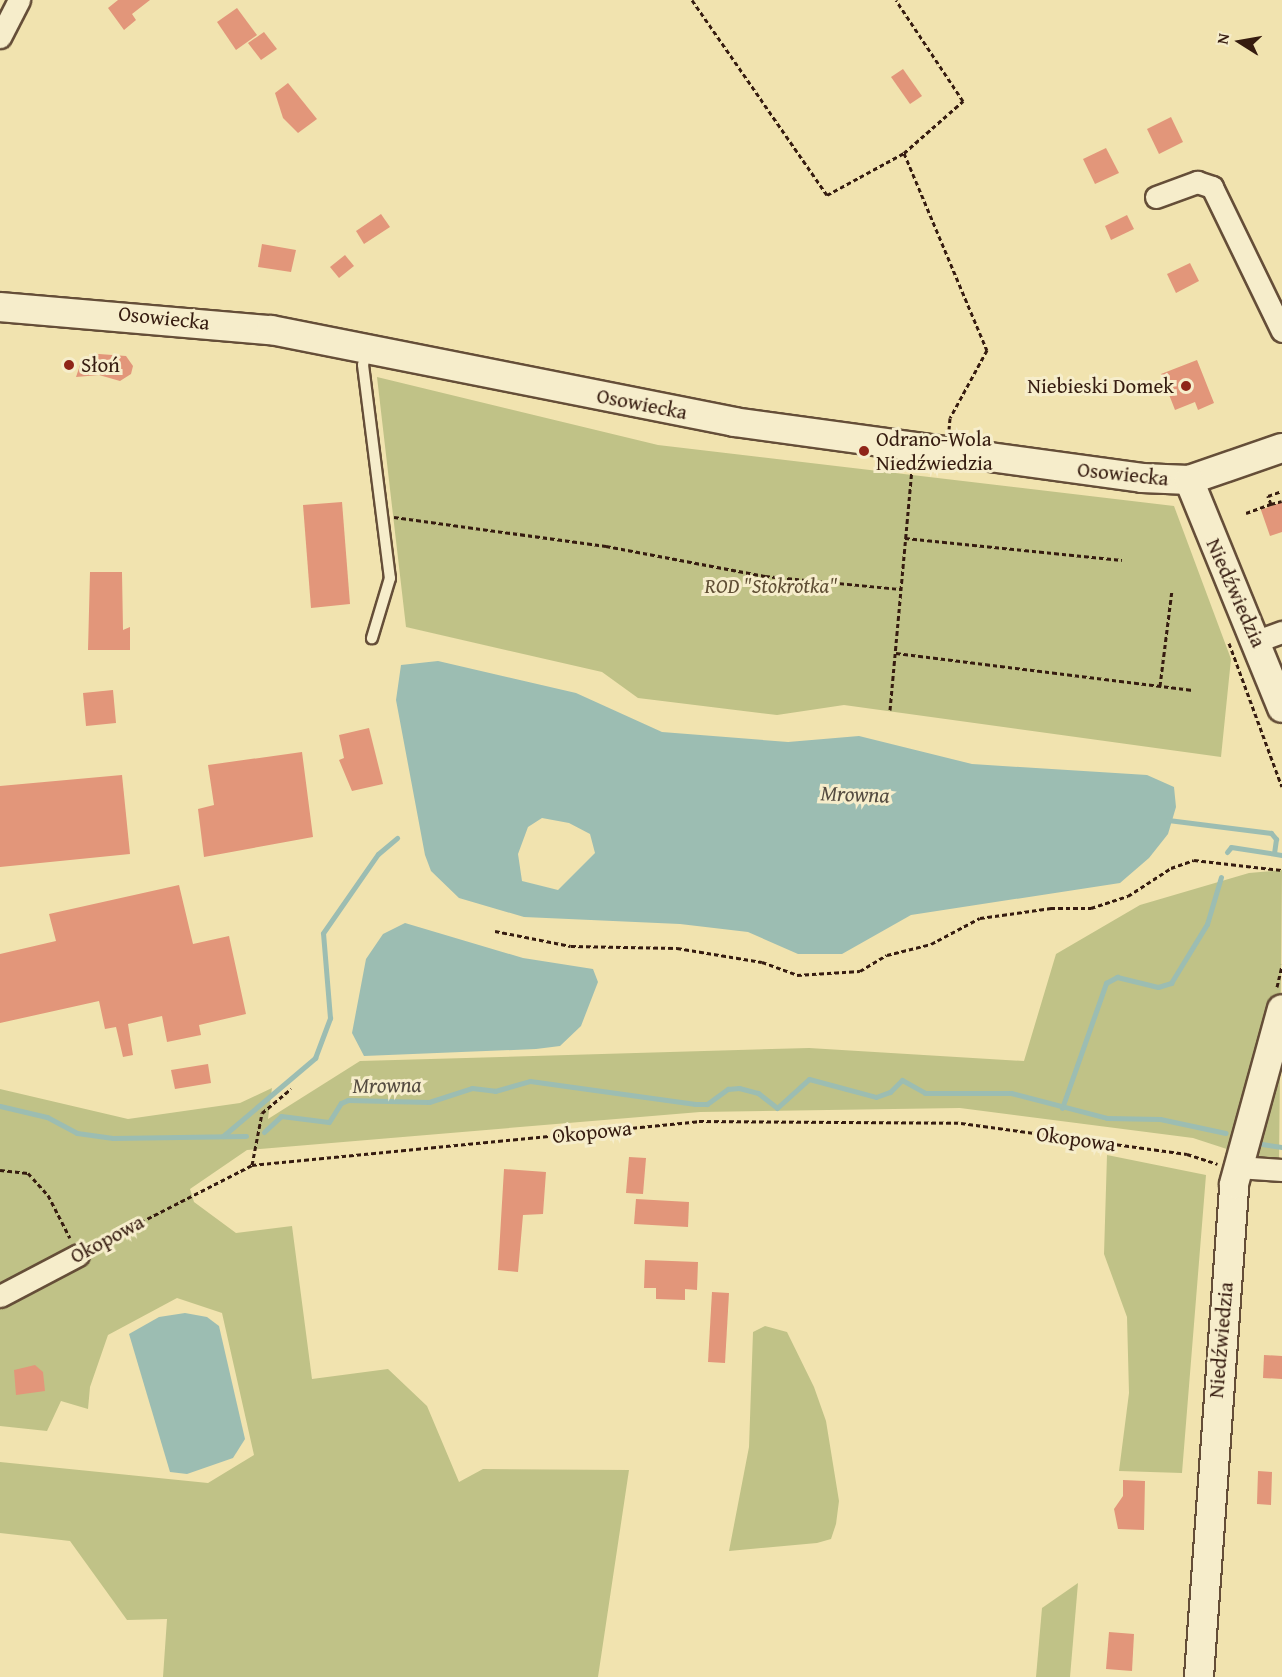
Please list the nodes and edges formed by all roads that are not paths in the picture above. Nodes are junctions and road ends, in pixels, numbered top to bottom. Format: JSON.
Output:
{"nodes":[{"id":1,"x":19,"y":0,"type":"edge"},
{"id":2,"x":0,"y":37,"type":"edge"},
{"id":3,"x":1156,"y":197,"type":"dead end"},
{"id":4,"x":0,"y":307,"type":"edge"},
{"id":5,"x":1282,"y":331,"type":"edge"},
{"id":6,"x":367,"y":346,"type":"junction"},
{"id":7,"x":1282,"y":448,"type":"edge"},
{"id":8,"x":1189,"y":480,"type":"junction"},
{"id":9,"x":1270,"y":637,"type":"edge"},
{"id":10,"x":372,"y":638,"type":"dead end"},
{"id":11,"x":1282,"y":708,"type":"edge"},
{"id":12,"x":1282,"y":1009,"type":"edge"},
{"id":13,"x":1225,"y":1165,"type":"junction"},
{"id":14,"x":1282,"y":1170,"type":"edge"},
{"id":15,"x":78,"y":1255,"type":"road end"},
{"id":16,"x":0,"y":1296,"type":"edge"},
{"id":17,"x":1199,"y":1677,"type":"edge"}],
"edges":[{"from":1,"to":2,"type":"street"},
{"from":3,"to":5,"type":"street"},
{"from":4,"to":6,"type":"street","name":"Osowiecka"},
{"from":6,"to":8,"type":"street","name":"Osowiecka"},
{"from":6,"to":10,"type":"lane"},
{"from":7,"to":8,"type":"street","name":"Osowiecka"},
{"from":8,"to":9,"type":"street","name":"Niedźwiedzia"},
{"from":9,"to":11,"type":"street","name":"Niedźwiedzia"},
{"from":12,"to":13,"type":"street","name":"Niedźwiedzia"},
{"from":13,"to":14,"type":"street"},
{"from":13,"to":17,"type":"street","name":"Niedźwiedzia"},
{"from":15,"to":16,"type":"street","name":"Okopowa"}]}
